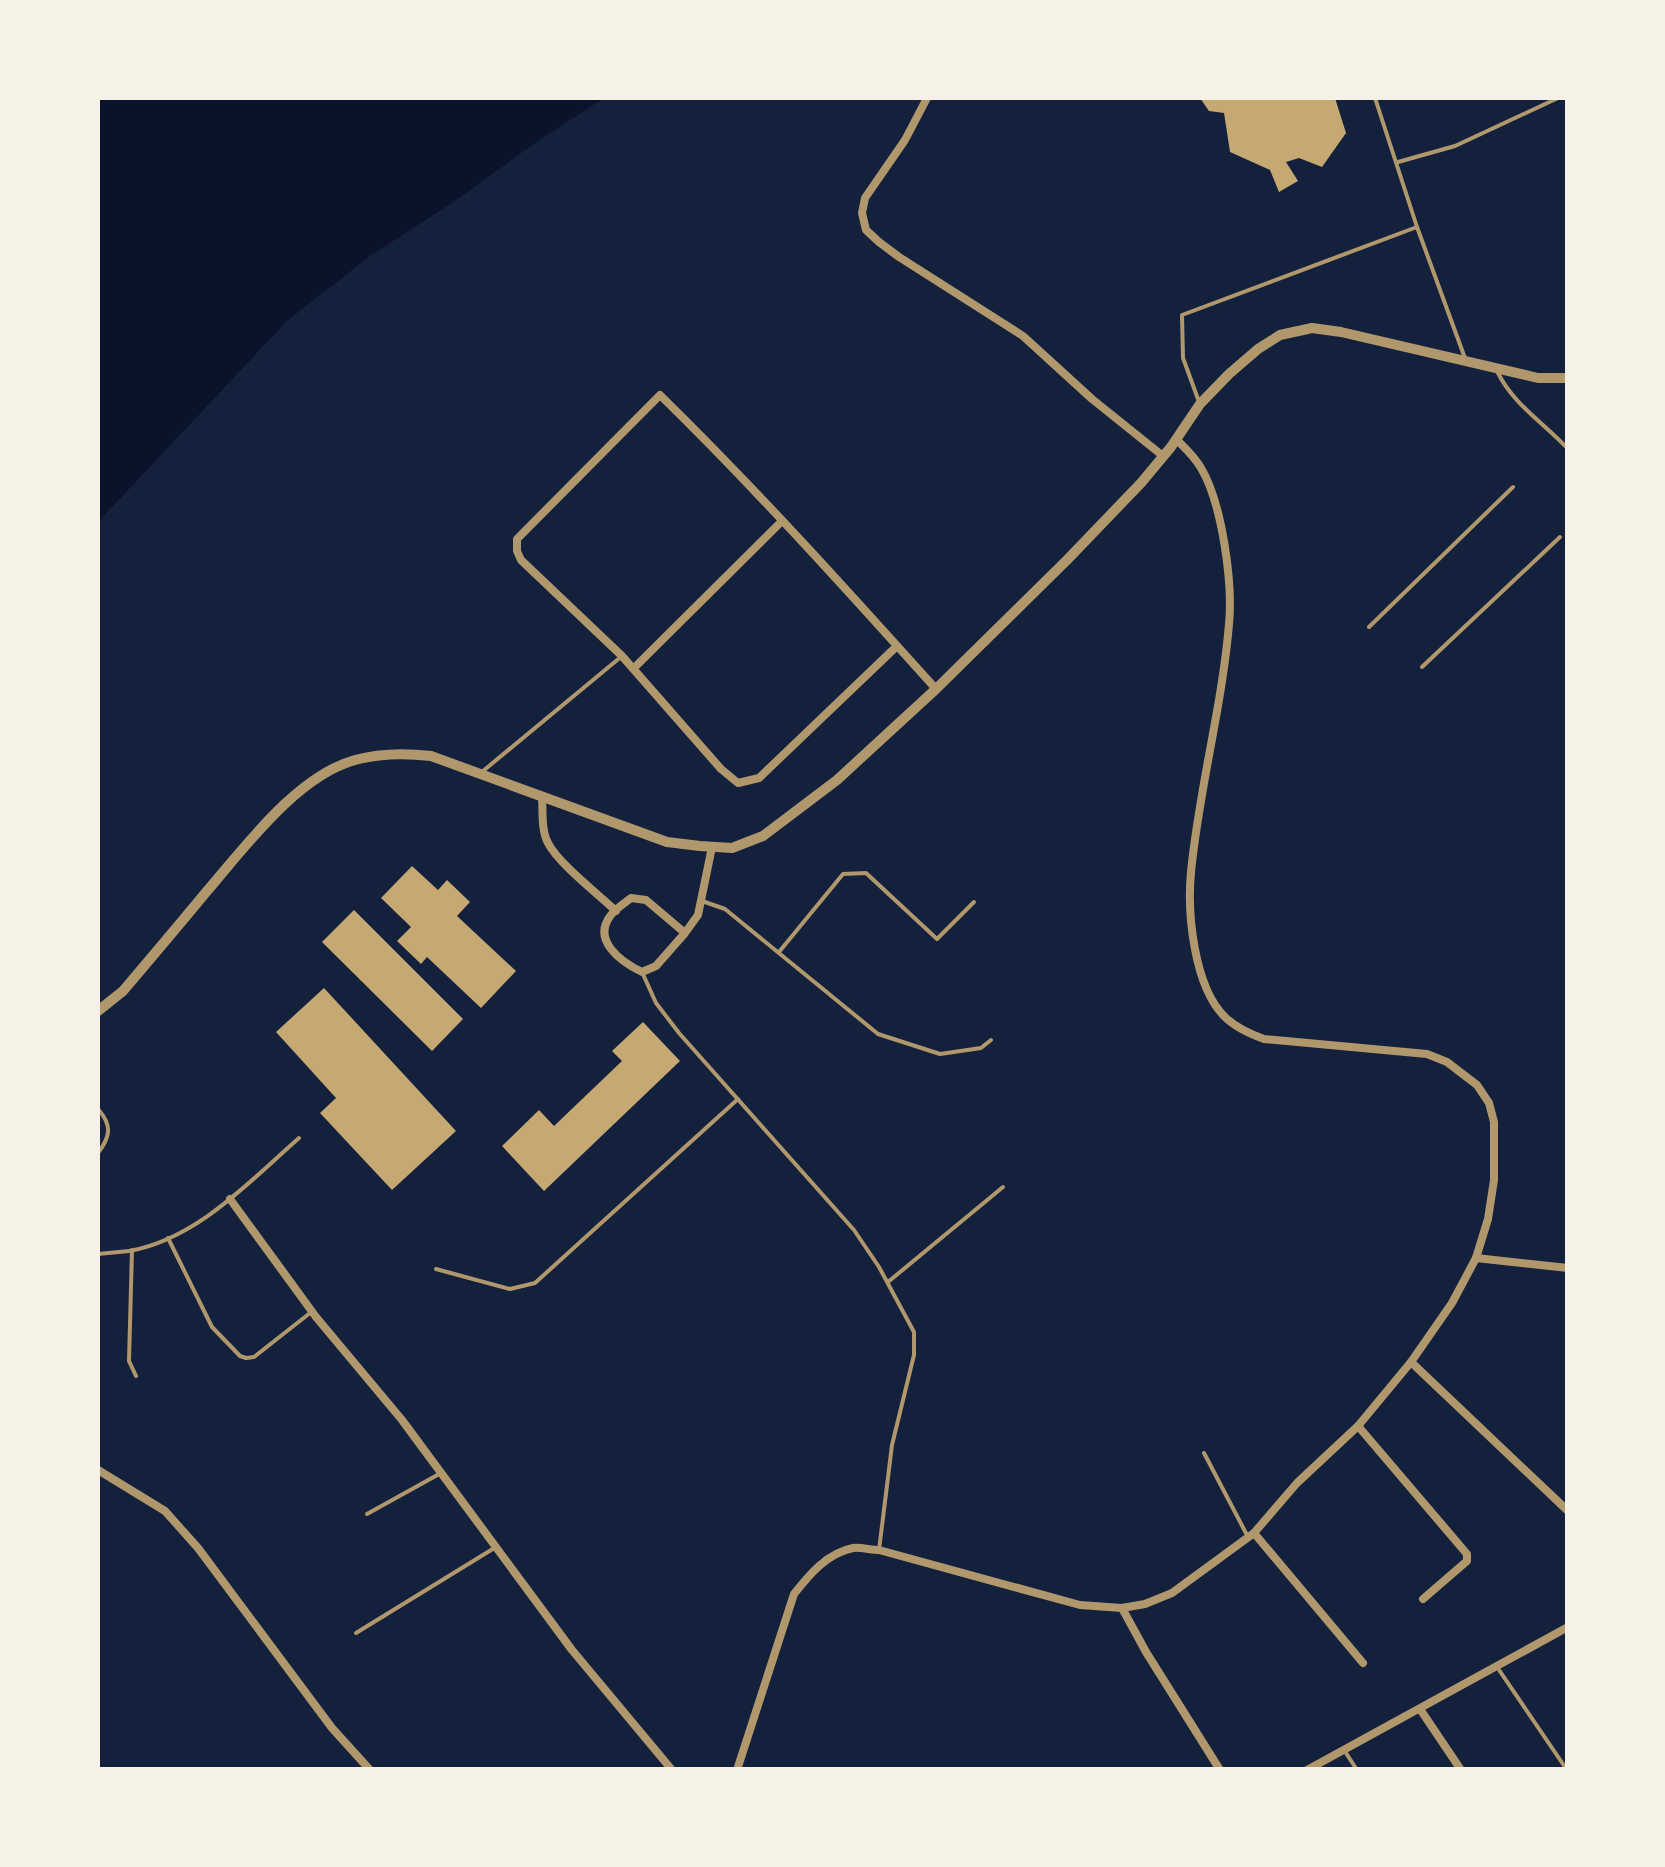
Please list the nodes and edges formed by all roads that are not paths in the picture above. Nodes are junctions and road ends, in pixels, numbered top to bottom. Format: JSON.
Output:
{"nodes":[{"id":1,"x":927,"y":98,"type":"edge"},
{"id":2,"x":1375,"y":98,"type":"edge"},
{"id":3,"x":1558,"y":98,"type":"edge"},
{"id":4,"x":1398,"y":162,"type":"junction"},
{"id":5,"x":1417,"y":227,"type":"junction"},
{"id":6,"x":1467,"y":362,"type":"junction"},
{"id":7,"x":1496,"y":368,"type":"junction"},
{"id":8,"x":1568,"y":378,"type":"edge"},
{"id":9,"x":1200,"y":404,"type":"junction"},
{"id":10,"x":1176,"y":439,"type":"junction"},
{"id":11,"x":1568,"y":449,"type":"edge"},
{"id":12,"x":1163,"y":456,"type":"junction"},
{"id":13,"x":1512,"y":487,"type":"dead end"},
{"id":14,"x":782,"y":522,"type":"junction"},
{"id":15,"x":1560,"y":537,"type":"dead end"},
{"id":16,"x":1369,"y":627,"type":"dead end"},
{"id":17,"x":897,"y":646,"type":"junction"},
{"id":18,"x":622,"y":656,"type":"junction"},
{"id":19,"x":1422,"y":667,"type":"dead end"},
{"id":20,"x":634,"y":668,"type":"junction"},
{"id":21,"x":936,"y":689,"type":"junction"},
{"id":22,"x":480,"y":773,"type":"junction"},
{"id":23,"x":542,"y":796,"type":"junction"},
{"id":24,"x":712,"y":847,"type":"junction"},
{"id":25,"x":702,"y":901,"type":"junction"},
{"id":26,"x":974,"y":902,"type":"dead end"},
{"id":27,"x":616,"y":911,"type":"junction"},
{"id":28,"x":686,"y":933,"type":"junction"},
{"id":29,"x":779,"y":952,"type":"junction"},
{"id":30,"x":642,"y":972,"type":"junction"},
{"id":31,"x":98,"y":1011,"type":"edge"},
{"id":32,"x":991,"y":1040,"type":"dead end"},
{"id":33,"x":738,"y":1099,"type":"junction"},
{"id":34,"x":98,"y":1109,"type":"edge"},
{"id":35,"x":299,"y":1138,"type":"dead end"},
{"id":36,"x":98,"y":1153,"type":"edge"},
{"id":37,"x":1003,"y":1187,"type":"dead end"},
{"id":38,"x":230,"y":1200,"type":"junction"},
{"id":39,"x":168,"y":1238,"type":"junction"},
{"id":40,"x":132,"y":1250,"type":"junction"},
{"id":41,"x":98,"y":1254,"type":"edge"},
{"id":42,"x":1476,"y":1258,"type":"junction"},
{"id":43,"x":1568,"y":1268,"type":"edge"},
{"id":44,"x":436,"y":1269,"type":"dead end"},
{"id":45,"x":888,"y":1282,"type":"junction"},
{"id":46,"x":312,"y":1311,"type":"junction"},
{"id":47,"x":1411,"y":1362,"type":"junction"},
{"id":48,"x":136,"y":1376,"type":"dead end"},
{"id":49,"x":1358,"y":1426,"type":"junction"},
{"id":50,"x":1204,"y":1453,"type":"dead end"},
{"id":51,"x":98,"y":1470,"type":"edge"},
{"id":52,"x":441,"y":1473,"type":"junction"},
{"id":53,"x":1568,"y":1511,"type":"edge"},
{"id":54,"x":367,"y":1514,"type":"dead end"},
{"id":55,"x":1250,"y":1535,"type":"junction"},
{"id":56,"x":496,"y":1547,"type":"junction"},
{"id":57,"x":878,"y":1550,"type":"junction"},
{"id":58,"x":1423,"y":1598,"type":"dead end"},
{"id":59,"x":1122,"y":1608,"type":"junction"},
{"id":60,"x":1568,"y":1627,"type":"edge"},
{"id":61,"x":356,"y":1633,"type":"dead end"},
{"id":62,"x":1363,"y":1662,"type":"dead end"},
{"id":63,"x":1497,"y":1667,"type":"junction"},
{"id":64,"x":1420,"y":1708,"type":"junction"},
{"id":65,"x":1344,"y":1750,"type":"junction"},
{"id":66,"x":370,"y":1770,"type":"edge"},
{"id":67,"x":672,"y":1770,"type":"edge"},
{"id":68,"x":737,"y":1770,"type":"edge"},
{"id":69,"x":1220,"y":1770,"type":"edge"},
{"id":70,"x":1307,"y":1770,"type":"edge"},
{"id":71,"x":1357,"y":1770,"type":"edge"},
{"id":72,"x":1461,"y":1770,"type":"edge"},
{"id":73,"x":1568,"y":1770,"type":"edge"}],
"edges":[{"from":1,"to":12,"type":"street"},
{"from":2,"to":4,"type":"lane"},
{"from":3,"to":4,"type":"lane"},
{"from":4,"to":5,"type":"lane"},
{"from":5,"to":6,"type":"lane"},
{"from":5,"to":9,"type":"lane"},
{"from":6,"to":7,"type":"street"},
{"from":6,"to":9,"type":"street"},
{"from":7,"to":8,"type":"street"},
{"from":7,"to":11,"type":"lane"},
{"from":9,"to":10,"type":"street"},
{"from":10,"to":12,"type":"street"},
{"from":10,"to":42,"type":"street"},
{"from":12,"to":21,"type":"street"},
{"from":13,"to":16,"type":"lane"},
{"from":14,"to":17,"type":"street"},
{"from":14,"to":18,"type":"street"},
{"from":14,"to":20,"type":"street"},
{"from":15,"to":19,"type":"lane"},
{"from":17,"to":20,"type":"street"},
{"from":17,"to":21,"type":"street"},
{"from":18,"to":20,"type":"street"},
{"from":18,"to":22,"type":"lane"},
{"from":21,"to":24,"type":"street"},
{"from":22,"to":23,"type":"street"},
{"from":22,"to":31,"type":"street"},
{"from":23,"to":24,"type":"street"},
{"from":23,"to":27,"type":"street"},
{"from":24,"to":25,"type":"street"},
{"from":25,"to":28,"type":"street"},
{"from":25,"to":29,"type":"lane"},
{"from":26,"to":29,"type":"lane"},
{"from":27,"to":28,"type":"street"},
{"from":27,"to":30,"type":"street"},
{"from":28,"to":30,"type":"street"},
{"from":29,"to":32,"type":"lane"},
{"from":30,"to":33,"type":"lane"},
{"from":33,"to":44,"type":"lane"},
{"from":33,"to":45,"type":"lane"},
{"from":34,"to":36,"type":"lane"},
{"from":35,"to":38,"type":"lane"},
{"from":37,"to":45,"type":"lane"},
{"from":38,"to":39,"type":"lane"},
{"from":38,"to":46,"type":"street"},
{"from":39,"to":40,"type":"lane"},
{"from":39,"to":46,"type":"lane"},
{"from":40,"to":41,"type":"lane"},
{"from":40,"to":48,"type":"lane"},
{"from":42,"to":43,"type":"street"},
{"from":42,"to":47,"type":"street"},
{"from":45,"to":57,"type":"lane"},
{"from":46,"to":52,"type":"street"},
{"from":47,"to":49,"type":"street"},
{"from":47,"to":53,"type":"street"},
{"from":49,"to":55,"type":"street"},
{"from":49,"to":58,"type":"street"},
{"from":50,"to":55,"type":"lane"},
{"from":51,"to":66,"type":"street"},
{"from":52,"to":54,"type":"lane"},
{"from":52,"to":56,"type":"street"},
{"from":55,"to":59,"type":"street"},
{"from":55,"to":62,"type":"street"},
{"from":56,"to":61,"type":"lane"},
{"from":56,"to":67,"type":"street"},
{"from":57,"to":59,"type":"street"},
{"from":57,"to":68,"type":"street"},
{"from":59,"to":69,"type":"street"},
{"from":60,"to":63,"type":"street"},
{"from":63,"to":64,"type":"street"},
{"from":63,"to":73,"type":"lane"},
{"from":64,"to":65,"type":"street"},
{"from":64,"to":72,"type":"street"},
{"from":65,"to":70,"type":"street"},
{"from":65,"to":71,"type":"lane"}]}
